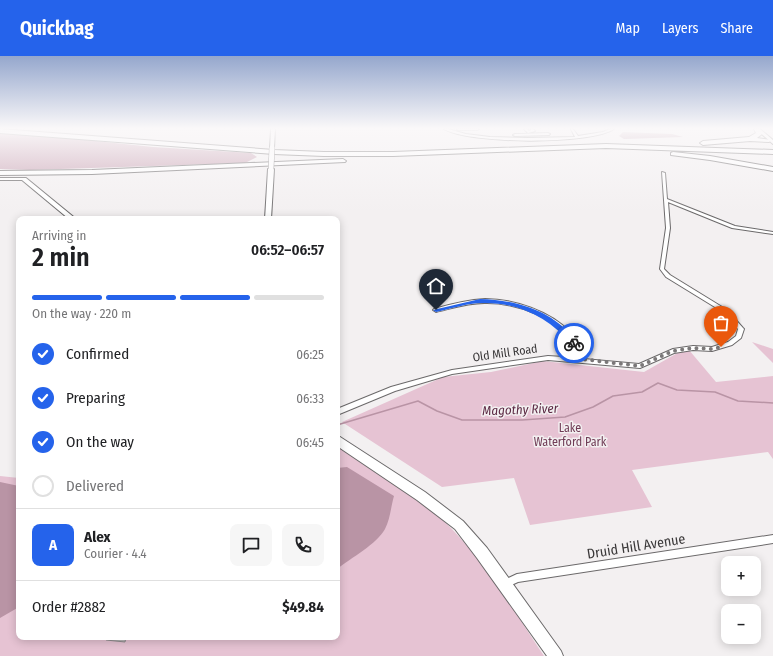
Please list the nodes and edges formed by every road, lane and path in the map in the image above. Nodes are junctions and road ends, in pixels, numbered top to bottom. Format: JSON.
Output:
{"nodes":[{"id":1,"x":271,"y":157,"type":"edge"},
{"id":2,"x":453,"y":157,"type":"edge"},
{"id":3,"x":702,"y":157,"type":"edge"},
{"id":4,"x":773,"y":169,"type":"edge"},
{"id":5,"x":0,"y":173,"type":"edge"},
{"id":6,"x":663,"y":173,"type":"dead end"},
{"id":7,"x":0,"y":179,"type":"edge"},
{"id":8,"x":24,"y":179,"type":"joint"},
{"id":9,"x":666,"y":200,"type":"junction"},
{"id":10,"x":69,"y":216,"type":"edge"},
{"id":11,"x":268,"y":216,"type":"edge"},
{"id":12,"x":773,"y":233,"type":"edge"},
{"id":13,"x":436,"y":310,"type":"dead end"},
{"id":14,"x":581,"y":359,"type":"junction"},
{"id":15,"x":340,"y":411,"type":"edge"},
{"id":16,"x":340,"y":442,"type":"edge"},
{"id":17,"x":773,"y":539,"type":"edge"},
{"id":18,"x":505,"y":584,"type":"junction"},
{"id":19,"x":556,"y":656,"type":"edge"}],
"edges":[{"from":1,"to":11,"type":"main road","bridge":true},
{"from":2,"to":5,"type":"highway"},
{"from":3,"to":4,"type":"highway"},
{"from":6,"to":9,"type":"street","name":"Old Mill Road"},
{"from":7,"to":8,"type":"street"},
{"from":8,"to":10,"type":"main road"},
{"from":9,"to":12,"type":"street"},
{"from":9,"to":14,"type":"street","name":"Old Mill Road"},
{"from":13,"to":14,"type":"street"},
{"from":14,"to":15,"type":"street","name":"Old Mill Road"},
{"from":16,"to":18,"type":"main road"},
{"from":17,"to":18,"type":"street","name":"Druid Hill Avenue"},
{"from":18,"to":19,"type":"main road"}]}
